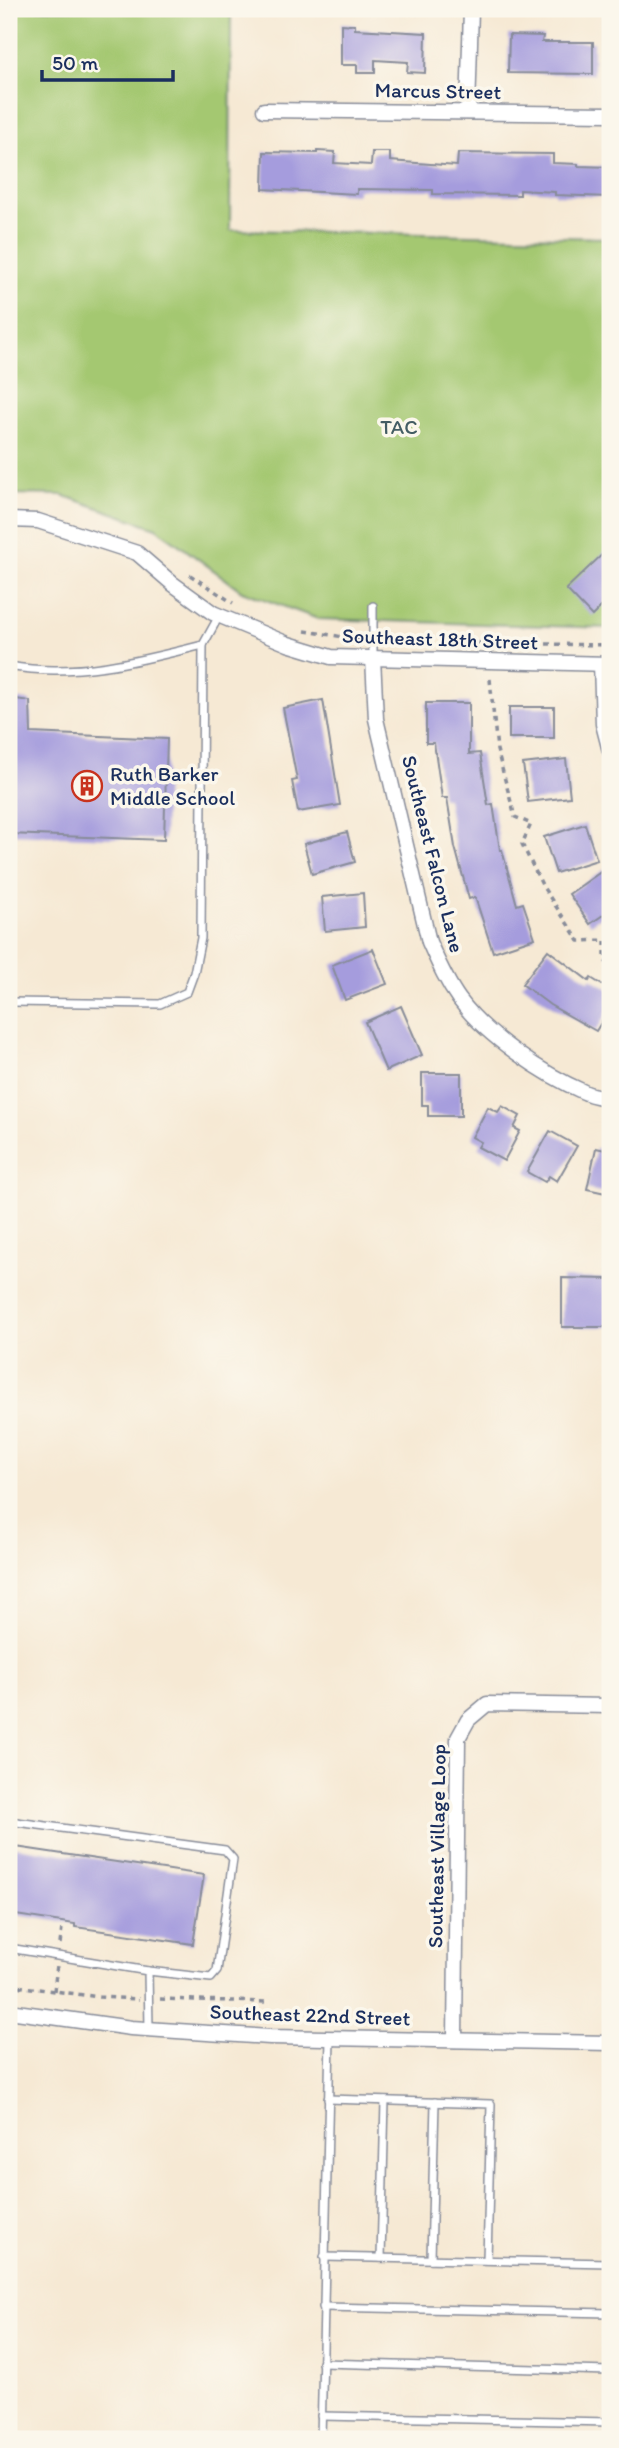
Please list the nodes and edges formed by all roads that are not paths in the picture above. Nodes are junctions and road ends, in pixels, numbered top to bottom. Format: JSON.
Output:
{"nodes":[{"id":1,"x":471,"y":9,"type":"edge"},
{"id":2,"x":264,"y":110,"type":"dead end"},
{"id":3,"x":468,"y":112,"type":"junction"},
{"id":4,"x":610,"y":114,"type":"edge"},
{"id":5,"x":9,"y":520,"type":"edge"},
{"id":6,"x":373,"y":606,"type":"dead end"},
{"id":7,"x":219,"y":616,"type":"junction"},
{"id":8,"x":203,"y":645,"type":"junction"},
{"id":9,"x":373,"y":658,"type":"junction"},
{"id":10,"x":606,"y":664,"type":"edge"},
{"id":11,"x":9,"y":666,"type":"edge"},
{"id":12,"x":610,"y":751,"type":"edge"},
{"id":13,"x":9,"y":1002,"type":"edge"},
{"id":14,"x":610,"y":1099,"type":"edge"},
{"id":15,"x":610,"y":1706,"type":"edge"},
{"id":16,"x":9,"y":1821,"type":"edge"},
{"id":17,"x":9,"y":1948,"type":"edge"},
{"id":18,"x":148,"y":1970,"type":"junction"},
{"id":19,"x":9,"y":2011,"type":"edge"},
{"id":20,"x":149,"y":2029,"type":"junction"},
{"id":21,"x":330,"y":2038,"type":"junction"},
{"id":22,"x":455,"y":2040,"type":"junction"},
{"id":23,"x":610,"y":2043,"type":"edge"},
{"id":24,"x":328,"y":2099,"type":"junction"},
{"id":25,"x":385,"y":2101,"type":"junction"},
{"id":26,"x":435,"y":2102,"type":"junction"},
{"id":27,"x":324,"y":2257,"type":"junction"},
{"id":28,"x":381,"y":2258,"type":"junction"},
{"id":29,"x":431,"y":2259,"type":"junction"},
{"id":30,"x":488,"y":2260,"type":"junction"},
{"id":31,"x":610,"y":2263,"type":"edge"},
{"id":32,"x":323,"y":2307,"type":"junction"},
{"id":33,"x":610,"y":2313,"type":"edge"},
{"id":34,"x":322,"y":2363,"type":"junction"},
{"id":35,"x":610,"y":2371,"type":"edge"},
{"id":36,"x":321,"y":2416,"type":"junction"},
{"id":37,"x":610,"y":2421,"type":"edge"},
{"id":38,"x":321,"y":2439,"type":"edge"}],
"edges":[{"from":1,"to":3,"type":"street"},
{"from":2,"to":3,"type":"street","name":"Marcus Street"},
{"from":3,"to":4,"type":"street","name":"Marcus Street"},
{"from":5,"to":7,"type":"street","name":"Southeast 18th Street"},
{"from":6,"to":9,"type":"lane"},
{"from":7,"to":8,"type":"lane"},
{"from":7,"to":9,"type":"street","name":"Southeast 18th Street"},
{"from":8,"to":11,"type":"lane"},
{"from":8,"to":13,"type":"lane"},
{"from":9,"to":10,"type":"street","name":"Southeast 18th Street"},
{"from":9,"to":14,"type":"street","name":"Southeast Falcon Lane"},
{"from":10,"to":12,"type":"street"},
{"from":15,"to":22,"type":"street","name":"Southeast Village Loop"},
{"from":16,"to":18,"type":"lane"},
{"from":17,"to":18,"type":"lane"},
{"from":18,"to":20,"type":"lane"},
{"from":19,"to":20,"type":"street","name":"Southeast 22nd Street"},
{"from":20,"to":21,"type":"street","name":"Southeast 22nd Street"},
{"from":21,"to":22,"type":"street","name":"Southeast 22nd Street"},
{"from":21,"to":24,"type":"lane"},
{"from":22,"to":23,"type":"street","name":"Southeast 22nd Street"},
{"from":24,"to":25,"type":"lane"},
{"from":24,"to":27,"type":"lane"},
{"from":25,"to":26,"type":"lane"},
{"from":25,"to":28,"type":"lane"},
{"from":26,"to":29,"type":"lane"},
{"from":26,"to":30,"type":"lane"},
{"from":27,"to":28,"type":"lane"},
{"from":27,"to":32,"type":"lane"},
{"from":28,"to":29,"type":"lane"},
{"from":29,"to":30,"type":"lane"},
{"from":30,"to":31,"type":"lane"},
{"from":32,"to":33,"type":"lane"},
{"from":32,"to":34,"type":"lane"},
{"from":34,"to":35,"type":"lane"},
{"from":34,"to":36,"type":"lane"},
{"from":36,"to":37,"type":"lane"},
{"from":36,"to":38,"type":"lane"}]}
